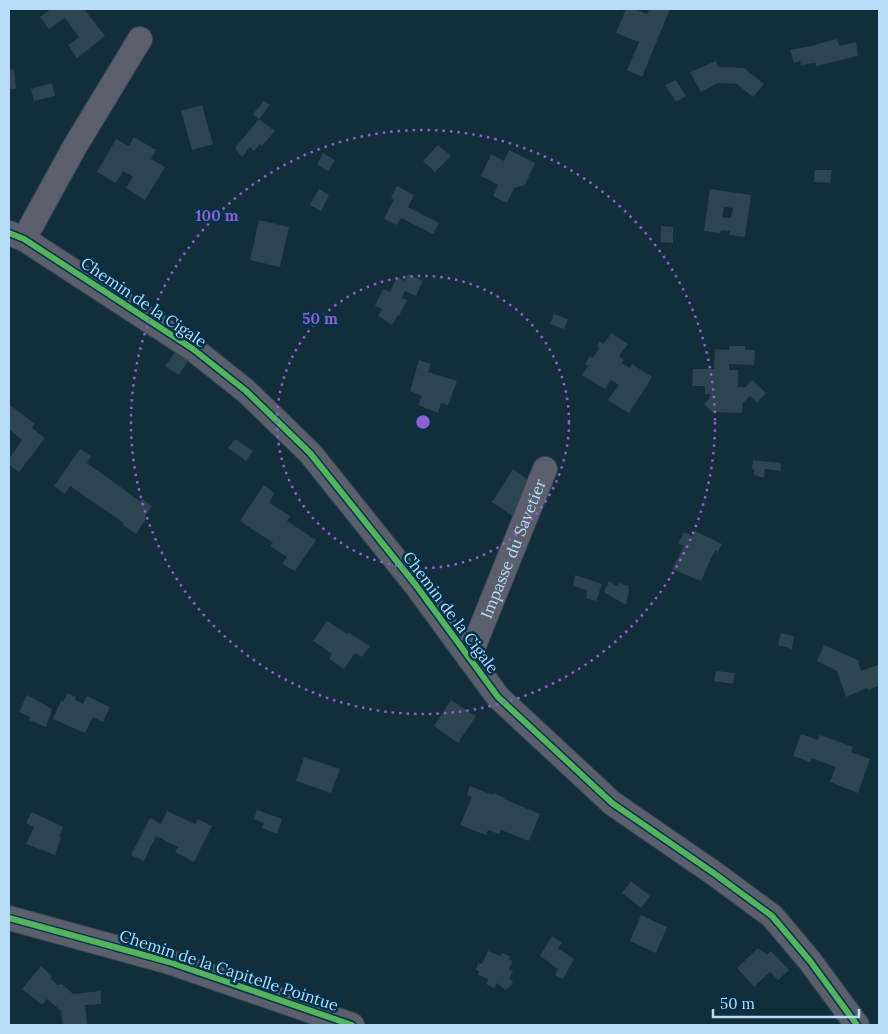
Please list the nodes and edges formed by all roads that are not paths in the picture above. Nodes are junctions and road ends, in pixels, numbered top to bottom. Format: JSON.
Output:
{"nodes":[{"id":1,"x":140,"y":39,"type":"dead end"},
{"id":2,"x":17,"y":236,"type":"edge"},
{"id":3,"x":545,"y":469,"type":"dead end"},
{"id":4,"x":469,"y":658,"type":"junction"},
{"id":5,"x":9,"y":918,"type":"edge"},
{"id":6,"x":352,"y":1025,"type":"edge"},
{"id":7,"x":857,"y":1025,"type":"edge"}],
"edges":[{"from":1,"to":2,"type":"street"},
{"from":2,"to":4,"type":"street","name":"Chemin de la Cigale"},
{"from":3,"to":4,"type":"street","name":"Impasse du Savetier"},
{"from":4,"to":7,"type":"street","name":"Chemin de la Cigale"},
{"from":5,"to":6,"type":"street","name":"Chemin de la Capitelle Pointue"}]}
